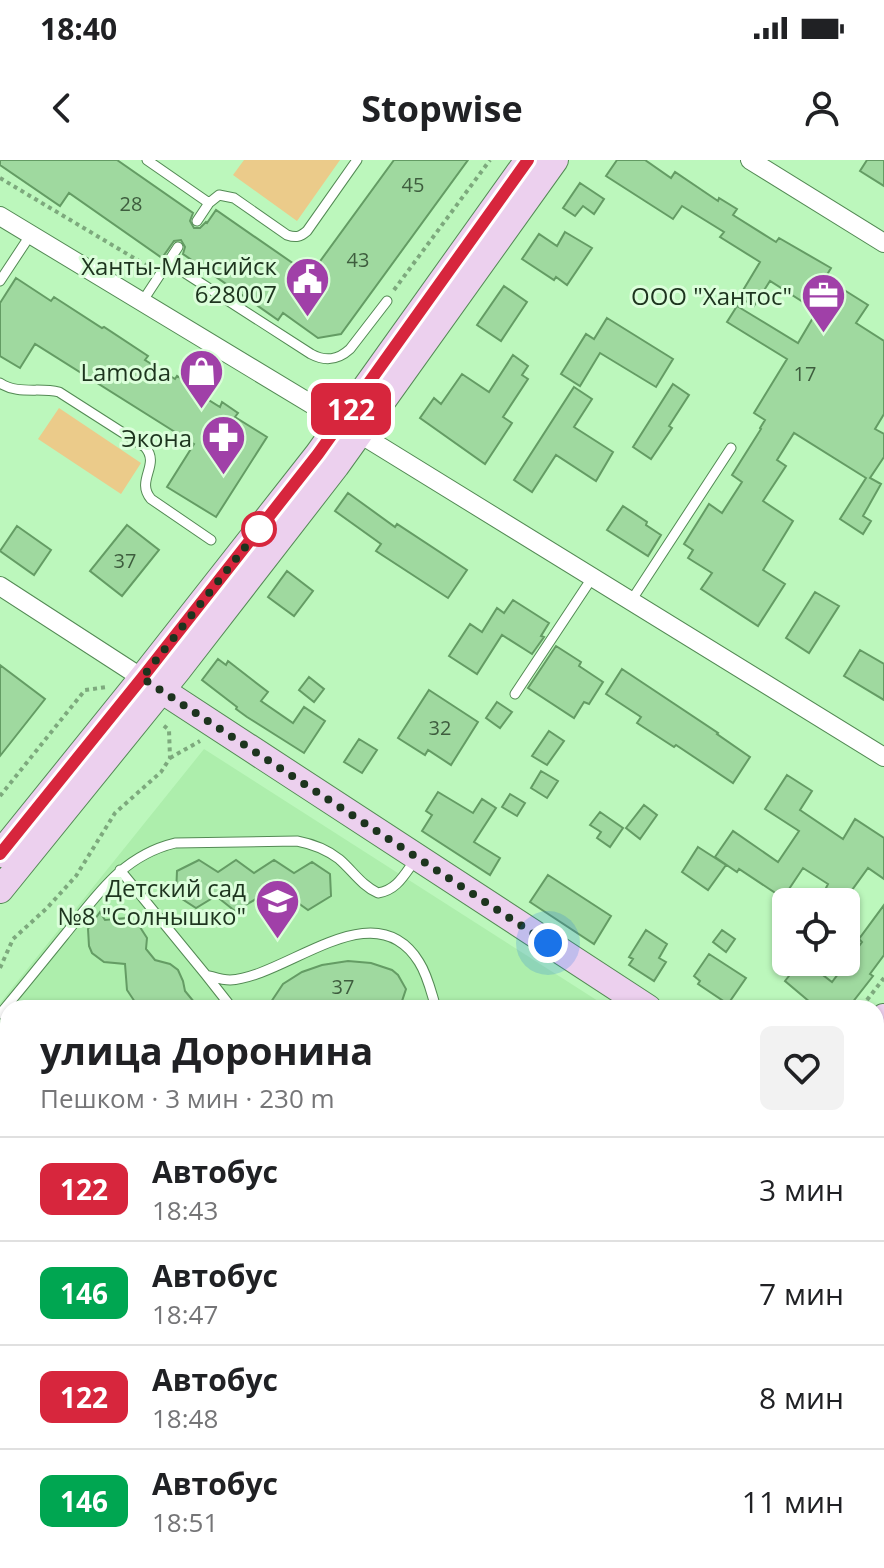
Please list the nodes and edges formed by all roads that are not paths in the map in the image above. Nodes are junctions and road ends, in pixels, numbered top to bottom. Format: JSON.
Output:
{"nodes":[{"id":1,"x":147,"y":160,"type":"edge"},
{"id":2,"x":357,"y":160,"type":"edge"},
{"id":3,"x":528,"y":160,"type":"edge"},
{"id":4,"x":555,"y":160,"type":"edge"},
{"id":5,"x":750,"y":160,"type":"edge"},
{"id":6,"x":209,"y":203,"type":"junction"},
{"id":7,"x":0,"y":216,"type":"edge"},
{"id":8,"x":197,"y":221,"type":"dead end"},
{"id":9,"x":31,"y":234,"type":"junction"},
{"id":10,"x":884,"y":243,"type":"edge"},
{"id":11,"x":178,"y":247,"type":"dead end"},
{"id":12,"x":168,"y":262,"type":"junction"},
{"id":13,"x":0,"y":281,"type":"edge"},
{"id":14,"x":387,"y":301,"type":"road end"},
{"id":15,"x":142,"y":302,"type":"junction"},
{"id":16,"x":0,"y":383,"type":"edge"},
{"id":17,"x":350,"y":428,"type":"junction"},
{"id":18,"x":731,"y":448,"type":"dead end"},
{"id":19,"x":211,"y":540,"type":"dead end"},
{"id":20,"x":592,"y":578,"type":"junction"},
{"id":21,"x":1,"y":588,"type":"edge"},
{"id":22,"x":631,"y":601,"type":"junction"},
{"id":23,"x":152,"y":684,"type":"junction"},
{"id":24,"x":515,"y":694,"type":"dead end"},
{"id":25,"x":884,"y":757,"type":"edge"},
{"id":26,"x":0,"y":854,"type":"edge"},
{"id":27,"x":416,"y":857,"type":"junction"},
{"id":28,"x":120,"y":870,"type":"junction"},
{"id":29,"x":0,"y":890,"type":"edge"},
{"id":30,"x":206,"y":975,"type":"junction"},
{"id":31,"x":12,"y":1000,"type":"edge"},
{"id":32,"x":226,"y":1000,"type":"edge"},
{"id":33,"x":432,"y":1000,"type":"edge"},
{"id":34,"x":627,"y":1000,"type":"edge"}],
"edges":[{"from":1,"to":6,"type":"lane"},
{"from":2,"to":6,"type":"lane"},
{"from":3,"to":17,"type":"main road"},
{"from":4,"to":17,"type":"main road"},
{"from":5,"to":10,"type":"street"},
{"from":6,"to":8,"type":"lane"},
{"from":7,"to":9,"type":"street"},
{"from":9,"to":13,"type":"lane"},
{"from":9,"to":15,"type":"street"},
{"from":11,"to":12,"type":"lane"},
{"from":12,"to":14,"type":"lane"},
{"from":12,"to":15,"type":"lane"},
{"from":15,"to":17,"type":"street"},
{"from":16,"to":19,"type":"lane"},
{"from":17,"to":20,"type":"street"},
{"from":17,"to":23,"type":"main road"},
{"from":18,"to":22,"type":"lane"},
{"from":20,"to":22,"type":"street"},
{"from":20,"to":24,"type":"lane"},
{"from":21,"to":23,"type":"street"},
{"from":22,"to":25,"type":"street"},
{"from":23,"to":26,"type":"main road"},
{"from":23,"to":27,"type":"main road"},
{"from":23,"to":29,"type":"main road"},
{"from":27,"to":28,"type":"lane"},
{"from":27,"to":34,"type":"main road"},
{"from":28,"to":30,"type":"lane"},
{"from":28,"to":31,"type":"lane"},
{"from":30,"to":32,"type":"lane"},
{"from":30,"to":33,"type":"lane"}]}
